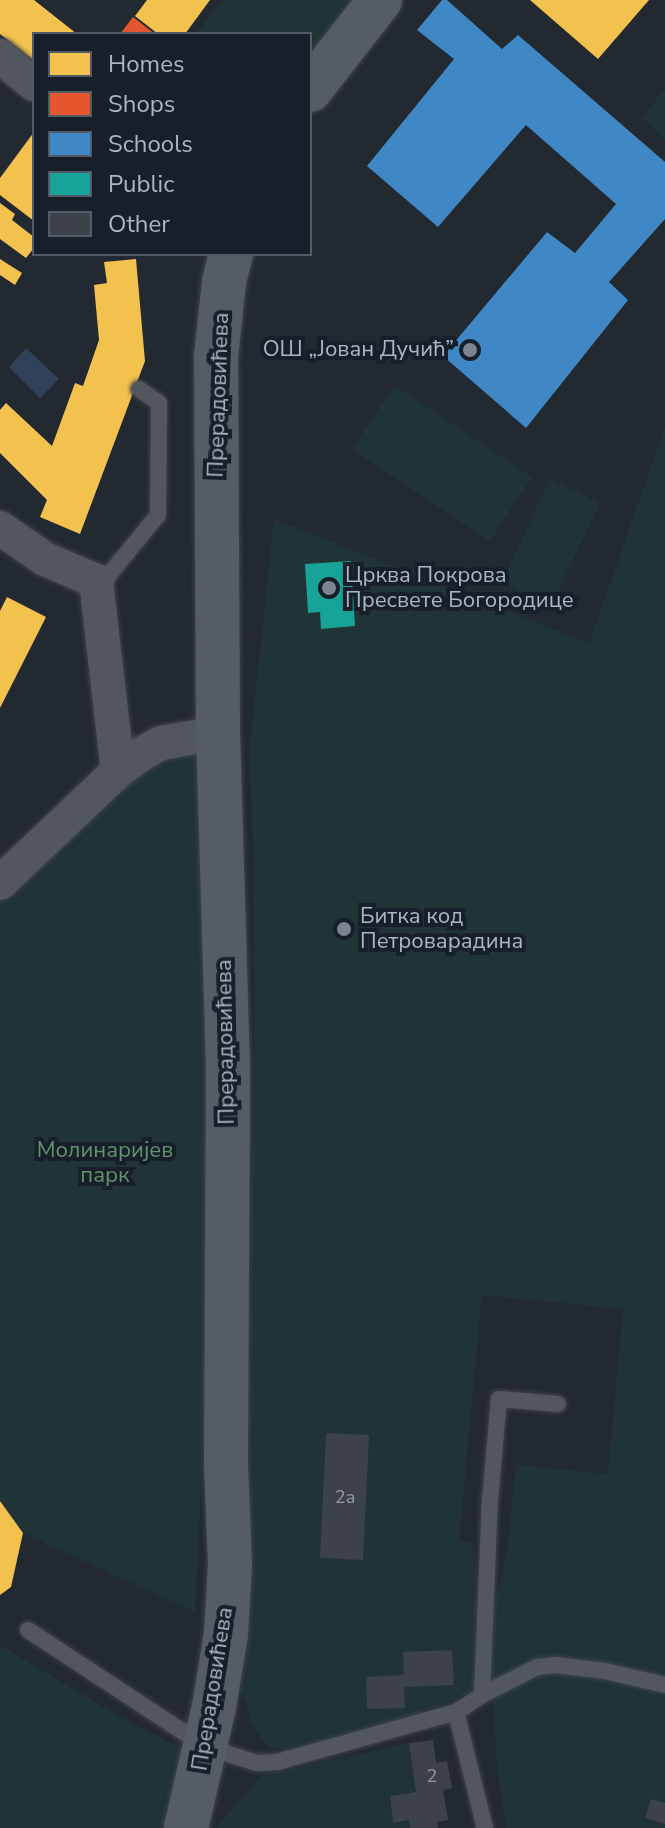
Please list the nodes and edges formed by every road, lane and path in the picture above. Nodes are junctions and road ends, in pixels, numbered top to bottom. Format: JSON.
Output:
{"nodes":[{"id":1,"x":380,"y":0,"type":"edge"},
{"id":2,"x":0,"y":56,"type":"edge"},
{"id":3,"x":32,"y":82,"type":"edge"},
{"id":4,"x":312,"y":87,"type":"edge"},
{"id":5,"x":230,"y":256,"type":"edge"},
{"id":6,"x":139,"y":389,"type":"dead end"},
{"id":7,"x":0,"y":528,"type":"edge"},
{"id":8,"x":99,"y":587,"type":"junction"},
{"id":9,"x":218,"y":733,"type":"junction"},
{"id":10,"x":118,"y":771,"type":"junction"},
{"id":11,"x":0,"y":883,"type":"edge"},
{"id":12,"x":558,"y":1404,"type":"dead end"},
{"id":13,"x":28,"y":1630,"type":"dead end"},
{"id":14,"x":665,"y":1685,"type":"edge"},
{"id":15,"x":482,"y":1695,"type":"junction"},
{"id":16,"x":456,"y":1712,"type":"junction"},
{"id":17,"x":206,"y":1747,"type":"junction"},
{"id":18,"x":186,"y":1828,"type":"edge"},
{"id":19,"x":485,"y":1828,"type":"edge"}],
"edges":[{"from":1,"to":4,"type":"main road"},
{"from":2,"to":3,"type":"street"},
{"from":5,"to":9,"type":"main road","name":"Прерадовићева"},
{"from":6,"to":8,"type":"lane"},
{"from":7,"to":8,"type":"street"},
{"from":8,"to":10,"type":"street"},
{"from":9,"to":10,"type":"street"},
{"from":9,"to":17,"type":"main road","name":"Прерадовићева"},
{"from":10,"to":11,"type":"street"},
{"from":12,"to":15,"type":"lane"},
{"from":13,"to":17,"type":"lane"},
{"from":14,"to":15,"type":"lane"},
{"from":15,"to":16,"type":"lane"},
{"from":16,"to":17,"type":"lane"},
{"from":16,"to":19,"type":"lane"},
{"from":17,"to":18,"type":"main road","name":"Прерадовићева"}]}
